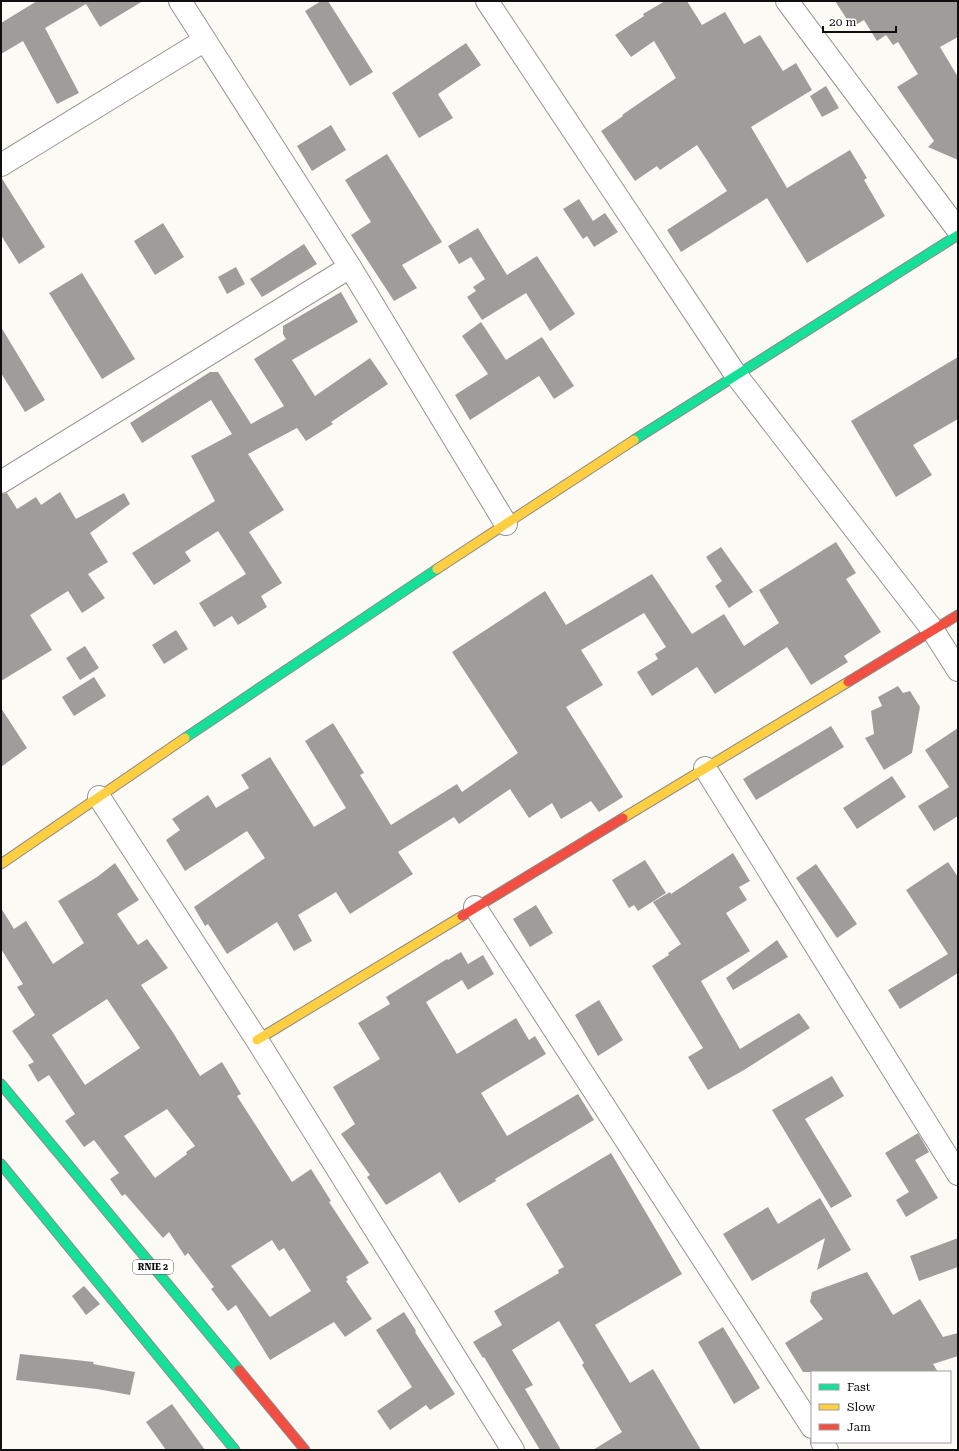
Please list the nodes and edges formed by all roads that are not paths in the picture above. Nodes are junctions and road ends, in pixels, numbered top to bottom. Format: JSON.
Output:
{"nodes":[{"id":1,"x":180,"y":1,"type":"edge"},
{"id":2,"x":487,"y":1,"type":"edge"},
{"id":3,"x":787,"y":1,"type":"edge"},
{"id":4,"x":205,"y":40,"type":"junction"},
{"id":5,"x":1,"y":165,"type":"edge"},
{"id":6,"x":958,"y":230,"type":"edge"},
{"id":7,"x":958,"y":235,"type":"edge"},
{"id":8,"x":350,"y":267,"type":"junction"},
{"id":9,"x":736,"y":375,"type":"junction"},
{"id":10,"x":1,"y":482,"type":"edge"},
{"id":11,"x":506,"y":524,"type":"junction"},
{"id":12,"x":958,"y":614,"type":"edge"},
{"id":13,"x":932,"y":629,"type":"junction"},
{"id":14,"x":958,"y":670,"type":"edge"},
{"id":15,"x":705,"y":768,"type":"junction"},
{"id":16,"x":99,"y":797,"type":"junction"},
{"id":17,"x":1,"y":864,"type":"edge"},
{"id":18,"x":475,"y":907,"type":"junction"},
{"id":19,"x":257,"y":1040,"type":"junction"},
{"id":20,"x":1,"y":1084,"type":"edge"},
{"id":21,"x":1,"y":1164,"type":"edge"},
{"id":22,"x":958,"y":1174,"type":"edge"},
{"id":23,"x":811,"y":1425,"type":"edge"},
{"id":24,"x":235,"y":1450,"type":"edge"},
{"id":25,"x":304,"y":1450,"type":"edge"},
{"id":26,"x":513,"y":1450,"type":"edge"}],
"edges":[{"from":1,"to":4,"type":"street"},
{"from":2,"to":9,"type":"street"},
{"from":3,"to":6,"type":"street"},
{"from":4,"to":5,"type":"street"},
{"from":4,"to":8,"type":"street"},
{"from":7,"to":9,"type":"street"},
{"from":8,"to":10,"type":"street"},
{"from":8,"to":11,"type":"street"},
{"from":9,"to":11,"type":"street"},
{"from":9,"to":13,"type":"street"},
{"from":11,"to":16,"type":"street"},
{"from":12,"to":13,"type":"street"},
{"from":13,"to":14,"type":"street"},
{"from":13,"to":15,"type":"street"},
{"from":15,"to":18,"type":"street"},
{"from":15,"to":22,"type":"street"},
{"from":16,"to":17,"type":"street"},
{"from":16,"to":19,"type":"street"},
{"from":18,"to":19,"type":"street"},
{"from":18,"to":23,"type":"street"},
{"from":19,"to":26,"type":"street"},
{"from":20,"to":25,"type":"street","number":"RNIE 2"},
{"from":21,"to":24,"type":"street"}]}
